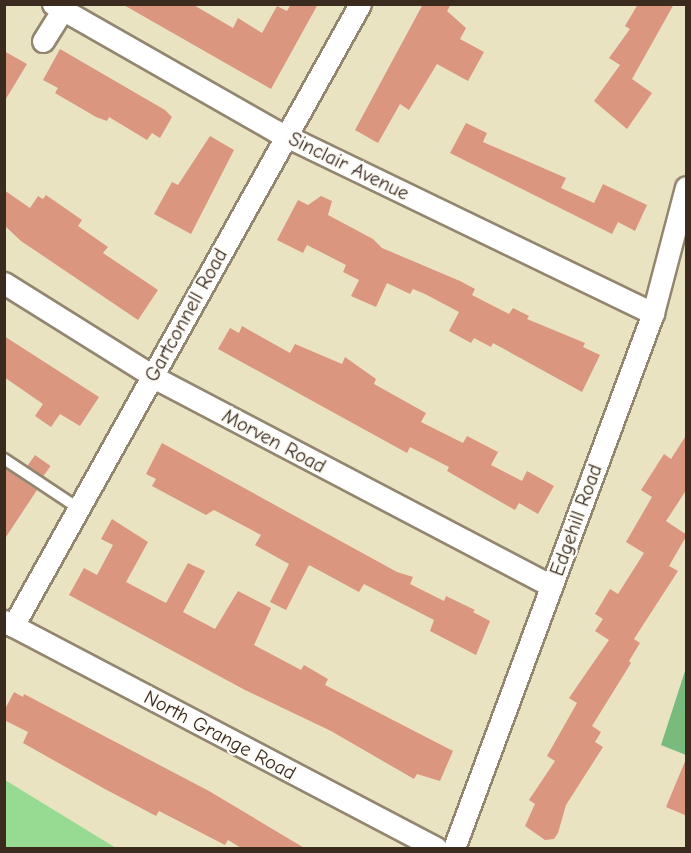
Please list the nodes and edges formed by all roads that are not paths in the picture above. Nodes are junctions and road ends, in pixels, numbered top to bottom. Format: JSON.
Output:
{"nodes":[{"id":1,"x":360,"y":4,"type":"edge"},
{"id":2,"x":58,"y":7,"type":"edge"},
{"id":3,"x":43,"y":41,"type":"dead end"},
{"id":4,"x":286,"y":135,"type":"junction"},
{"id":5,"x":687,"y":187,"type":"edge"},
{"id":6,"x":4,"y":283,"type":"edge"},
{"id":7,"x":652,"y":314,"type":"junction"},
{"id":8,"x":152,"y":377,"type":"junction"},
{"id":9,"x":4,"y":459,"type":"edge"},
{"id":10,"x":78,"y":508,"type":"junction"},
{"id":11,"x":551,"y":586,"type":"junction"},
{"id":12,"x":9,"y":623,"type":"edge"},
{"id":13,"x":436,"y":849,"type":"edge"},
{"id":14,"x":454,"y":849,"type":"edge"}],
"edges":[{"from":1,"to":4,"type":"street","name":"Gartconnell Road"},
{"from":2,"to":3,"type":"street"},
{"from":2,"to":4,"type":"street","name":"Sinclair Avenue"},
{"from":4,"to":7,"type":"street","name":"Sinclair Avenue"},
{"from":4,"to":8,"type":"street","name":"Gartconnell Road"},
{"from":5,"to":7,"type":"street","name":"Edgehill Road"},
{"from":6,"to":8,"type":"street","name":"Morven Road"},
{"from":7,"to":11,"type":"street","name":"Edgehill Road"},
{"from":8,"to":10,"type":"street","name":"Gartconnell Road"},
{"from":8,"to":11,"type":"street","name":"Morven Road"},
{"from":9,"to":10,"type":"lane"},
{"from":10,"to":12,"type":"street","name":"Gartconnell Road"},
{"from":11,"to":14,"type":"street","name":"Edgehill Road"},
{"from":12,"to":13,"type":"street","name":"North Grange Road"}]}
